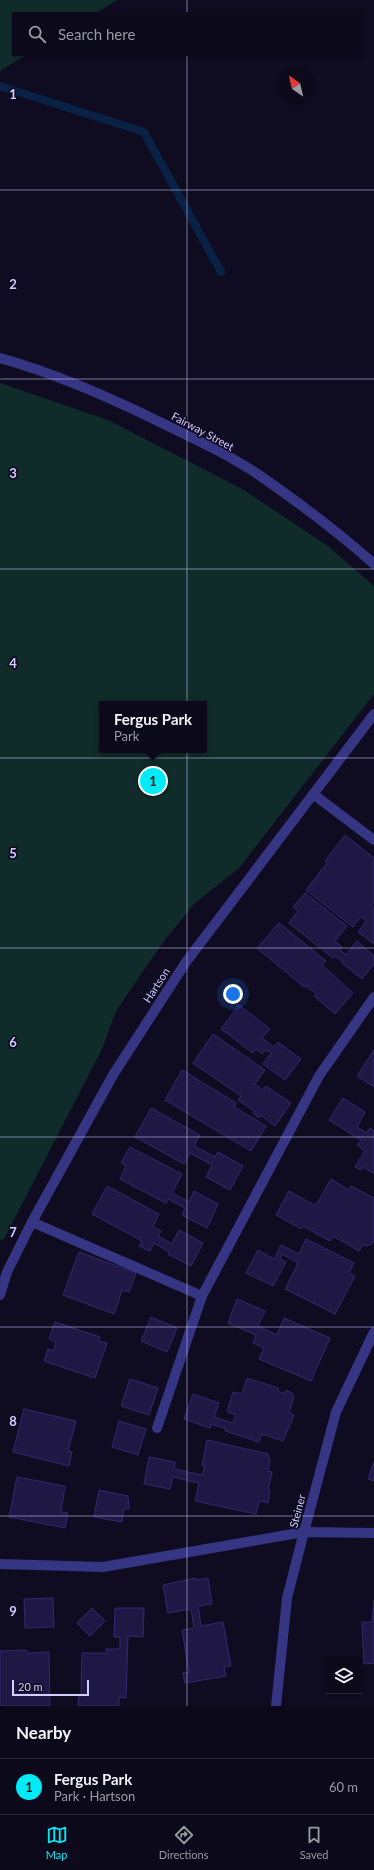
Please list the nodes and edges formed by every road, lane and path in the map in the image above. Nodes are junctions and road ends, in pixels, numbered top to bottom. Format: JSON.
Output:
{"nodes":[{"id":1,"x":0,"y":358,"type":"edge"},
{"id":2,"x":374,"y":564,"type":"edge"},
{"id":3,"x":374,"y":714,"type":"edge"},
{"id":4,"x":313,"y":794,"type":"junction"},
{"id":5,"x":374,"y":840,"type":"edge"},
{"id":6,"x":374,"y":997,"type":"edge"},
{"id":7,"x":32,"y":1222,"type":"junction"},
{"id":8,"x":3,"y":1271,"type":"edge"},
{"id":9,"x":0,"y":1295,"type":"edge"},
{"id":10,"x":202,"y":1296,"type":"junction"},
{"id":11,"x":374,"y":1332,"type":"edge"},
{"id":12,"x":157,"y":1428,"type":"dead end"},
{"id":13,"x":304,"y":1532,"type":"junction"},
{"id":14,"x":374,"y":1533,"type":"edge"},
{"id":15,"x":0,"y":1564,"type":"edge"},
{"id":16,"x":276,"y":1706,"type":"edge"}],
"edges":[{"from":1,"to":2,"type":"street","name":"Fairway Street"},
{"from":3,"to":4,"type":"street","name":"Hartson"},
{"from":4,"to":5,"type":"street"},
{"from":4,"to":7,"type":"street","name":"Hartson"},
{"from":6,"to":10,"type":"street"},
{"from":7,"to":8,"type":"street","name":"Hartson"},
{"from":7,"to":10,"type":"street"},
{"from":8,"to":9,"type":"street","name":"Hartson"},
{"from":10,"to":12,"type":"street"},
{"from":11,"to":13,"type":"street","name":"Steiner"},
{"from":13,"to":14,"type":"street"},
{"from":13,"to":15,"type":"street"},
{"from":13,"to":16,"type":"street","name":"Steiner"}]}
